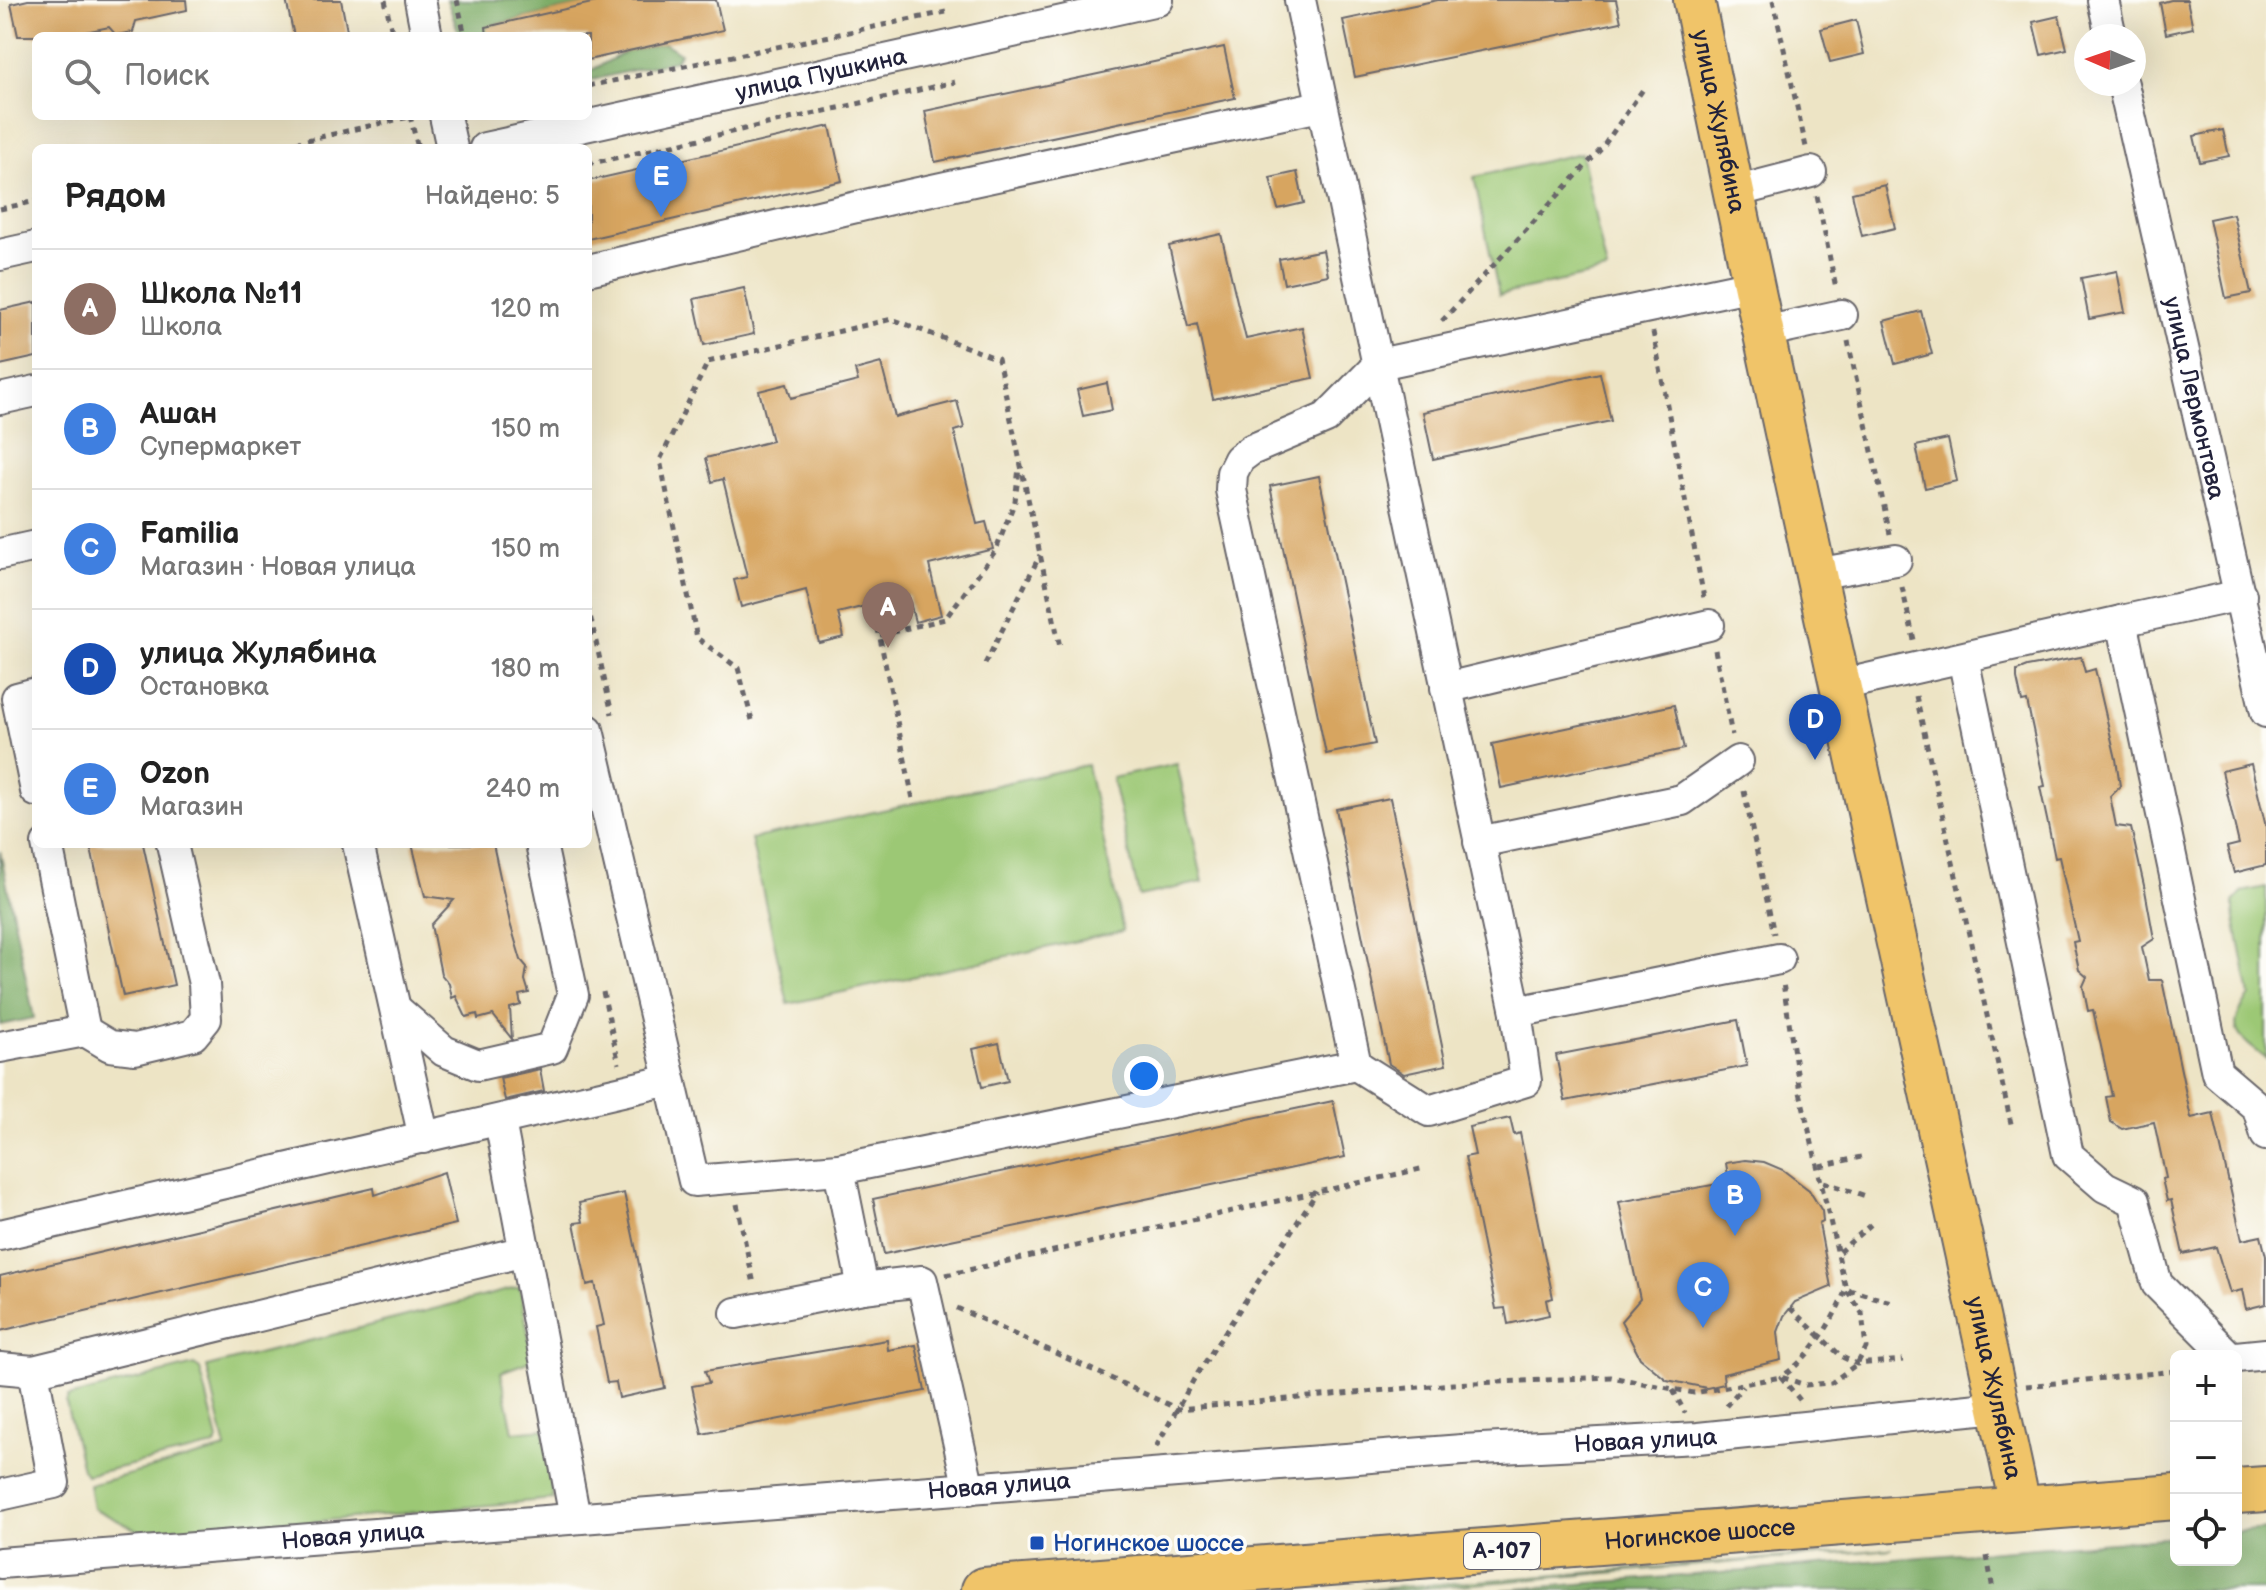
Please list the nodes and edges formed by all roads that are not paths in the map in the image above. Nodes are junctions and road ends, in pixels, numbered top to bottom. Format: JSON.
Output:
{"nodes":[{"id":1,"x":420,"y":0,"type":"edge"},
{"id":2,"x":1158,"y":0,"type":"edge"},
{"id":3,"x":1300,"y":0,"type":"edge"},
{"id":4,"x":1694,"y":0,"type":"edge"},
{"id":5,"x":2103,"y":0,"type":"edge"},
{"id":6,"x":2108,"y":24,"type":"edge"},
{"id":7,"x":426,"y":32,"type":"edge"},
{"id":8,"x":2126,"y":96,"type":"edge"},
{"id":9,"x":1320,"y":106,"type":"junction"},
{"id":10,"x":446,"y":120,"type":"edge"},
{"id":11,"x":451,"y":144,"type":"edge"},
{"id":12,"x":503,"y":144,"type":"edge"},
{"id":13,"x":1811,"y":172,"type":"dead end"},
{"id":14,"x":1734,"y":192,"type":"junction"},
{"id":15,"x":32,"y":248,"type":"edge"},
{"id":16,"x":0,"y":255,"type":"edge"},
{"id":17,"x":592,"y":269,"type":"edge"},
{"id":18,"x":1753,"y":285,"type":"junction"},
{"id":19,"x":1842,"y":315,"type":"dead end"},
{"id":20,"x":1764,"y":332,"type":"junction"},
{"id":21,"x":1379,"y":364,"type":"junction"},
{"id":22,"x":32,"y":392,"type":"edge"},
{"id":23,"x":0,"y":399,"type":"edge"},
{"id":24,"x":32,"y":547,"type":"edge"},
{"id":25,"x":0,"y":554,"type":"edge"},
{"id":26,"x":1896,"y":560,"type":"dead end"},
{"id":27,"x":1815,"y":574,"type":"junction"},
{"id":28,"x":2241,"y":595,"type":"junction"},
{"id":29,"x":2121,"y":621,"type":"junction"},
{"id":30,"x":1709,"y":625,"type":"road end"},
{"id":31,"x":1963,"y":658,"type":"junction"},
{"id":32,"x":2262,"y":673,"type":"edge"},
{"id":33,"x":1841,"y":685,"type":"junction"},
{"id":34,"x":1446,"y":688,"type":"junction"},
{"id":35,"x":32,"y":694,"type":"edge"},
{"id":36,"x":2266,"y":712,"type":"edge"},
{"id":37,"x":592,"y":747,"type":"edge"},
{"id":38,"x":1738,"y":761,"type":"road end"},
{"id":39,"x":32,"y":771,"type":"edge"},
{"id":40,"x":1479,"y":842,"type":"junction"},
{"id":41,"x":48,"y":848,"type":"edge"},
{"id":42,"x":173,"y":848,"type":"edge"},
{"id":43,"x":359,"y":848,"type":"edge"},
{"id":44,"x":542,"y":848,"type":"edge"},
{"id":45,"x":1779,"y":959,"type":"road end"},
{"id":46,"x":396,"y":1009,"type":"junction"},
{"id":47,"x":1516,"y":1012,"type":"junction"},
{"id":48,"x":85,"y":1031,"type":"junction"},
{"id":49,"x":0,"y":1047,"type":"edge"},
{"id":50,"x":1356,"y":1065,"type":"junction"},
{"id":51,"x":670,"y":1080,"type":"junction"},
{"id":52,"x":500,"y":1121,"type":"junction"},
{"id":53,"x":2266,"y":1135,"type":"edge"},
{"id":54,"x":424,"y":1138,"type":"junction"},
{"id":55,"x":839,"y":1169,"type":"junction"},
{"id":56,"x":0,"y":1235,"type":"edge"},
{"id":57,"x":525,"y":1251,"type":"junction"},
{"id":58,"x":863,"y":1288,"type":"junction"},
{"id":59,"x":748,"y":1311,"type":"road end"},
{"id":60,"x":2223,"y":1350,"type":"edge"},
{"id":61,"x":2266,"y":1354,"type":"edge"},
{"id":62,"x":2242,"y":1356,"type":"edge"},
{"id":63,"x":0,"y":1368,"type":"edge"},
{"id":64,"x":33,"y":1371,"type":"junction"},
{"id":65,"x":1996,"y":1398,"type":"junction"},
{"id":66,"x":969,"y":1489,"type":"junction"},
{"id":67,"x":2266,"y":1489,"type":"edge"},
{"id":68,"x":2242,"y":1491,"type":"edge"},
{"id":69,"x":0,"y":1495,"type":"edge"},
{"id":70,"x":2170,"y":1498,"type":"edge"},
{"id":71,"x":2021,"y":1510,"type":"junction"},
{"id":72,"x":575,"y":1518,"type":"junction"},
{"id":73,"x":0,"y":1563,"type":"edge"},
{"id":74,"x":984,"y":1590,"type":"edge"}],
"edges":[{"from":1,"to":7,"type":"street"},
{"from":2,"to":12,"type":"street","name":"улица Пушкина"},
{"from":3,"to":9,"type":"street"},
{"from":4,"to":14,"type":"main road","name":"улица Жулябина"},
{"from":5,"to":6,"type":"street"},
{"from":8,"to":28,"type":"street","name":"улица Лермонтова"},
{"from":9,"to":17,"type":"street"},
{"from":9,"to":21,"type":"street"},
{"from":10,"to":11,"type":"street"},
{"from":13,"to":14,"type":"street"},
{"from":14,"to":18,"type":"main road","name":"улица Жулябина"},
{"from":15,"to":16,"type":"street"},
{"from":18,"to":20,"type":"main road","name":"улица Жулябина"},
{"from":18,"to":21,"type":"street"},
{"from":19,"to":20,"type":"street"},
{"from":20,"to":27,"type":"main road","name":"улица Жулябина"},
{"from":21,"to":34,"type":"street"},
{"from":21,"to":50,"type":"street"},
{"from":22,"to":23,"type":"street"},
{"from":24,"to":25,"type":"street"},
{"from":26,"to":27,"type":"street"},
{"from":27,"to":33,"type":"main road","name":"улица Жулябина"},
{"from":28,"to":29,"type":"street"},
{"from":28,"to":32,"type":"street","name":"улица Лермонтова"},
{"from":29,"to":31,"type":"street"},
{"from":29,"to":53,"type":"street"},
{"from":30,"to":34,"type":"street"},
{"from":31,"to":33,"type":"street"},
{"from":31,"to":60,"type":"street"},
{"from":32,"to":36,"type":"street","name":"улица Лермонтова"},
{"from":33,"to":65,"type":"main road","name":"улица Жулябина"},
{"from":34,"to":40,"type":"street"},
{"from":35,"to":39,"type":"street"},
{"from":37,"to":51,"type":"street"},
{"from":38,"to":40,"type":"street"},
{"from":40,"to":47,"type":"street"},
{"from":41,"to":48,"type":"street"},
{"from":42,"to":48,"type":"street"},
{"from":43,"to":46,"type":"street"},
{"from":44,"to":46,"type":"street"},
{"from":45,"to":47,"type":"street"},
{"from":46,"to":54,"type":"street"},
{"from":47,"to":50,"type":"street"},
{"from":48,"to":49,"type":"street"},
{"from":50,"to":55,"type":"street"},
{"from":51,"to":52,"type":"street"},
{"from":51,"to":55,"type":"street"},
{"from":52,"to":54,"type":"street"},
{"from":52,"to":57,"type":"street"},
{"from":54,"to":56,"type":"street"},
{"from":55,"to":58,"type":"street"},
{"from":57,"to":64,"type":"street"},
{"from":57,"to":72,"type":"street"},
{"from":58,"to":59,"type":"street"},
{"from":58,"to":66,"type":"street"},
{"from":61,"to":62,"type":"street"},
{"from":63,"to":64,"type":"street"},
{"from":64,"to":69,"type":"street"},
{"from":65,"to":66,"type":"street","name":"Новая улица"},
{"from":65,"to":71,"type":"main road","name":"улица Жулябина"},
{"from":66,"to":72,"type":"street","name":"Новая улица"},
{"from":67,"to":68,"type":"highway"},
{"from":70,"to":71,"type":"highway","name":"Ногинское шоссе","number":"А-107"},
{"from":71,"to":74,"type":"highway","name":"Ногинское шоссе","number":"А-107"},
{"from":72,"to":73,"type":"street","name":"Новая улица"}]}
